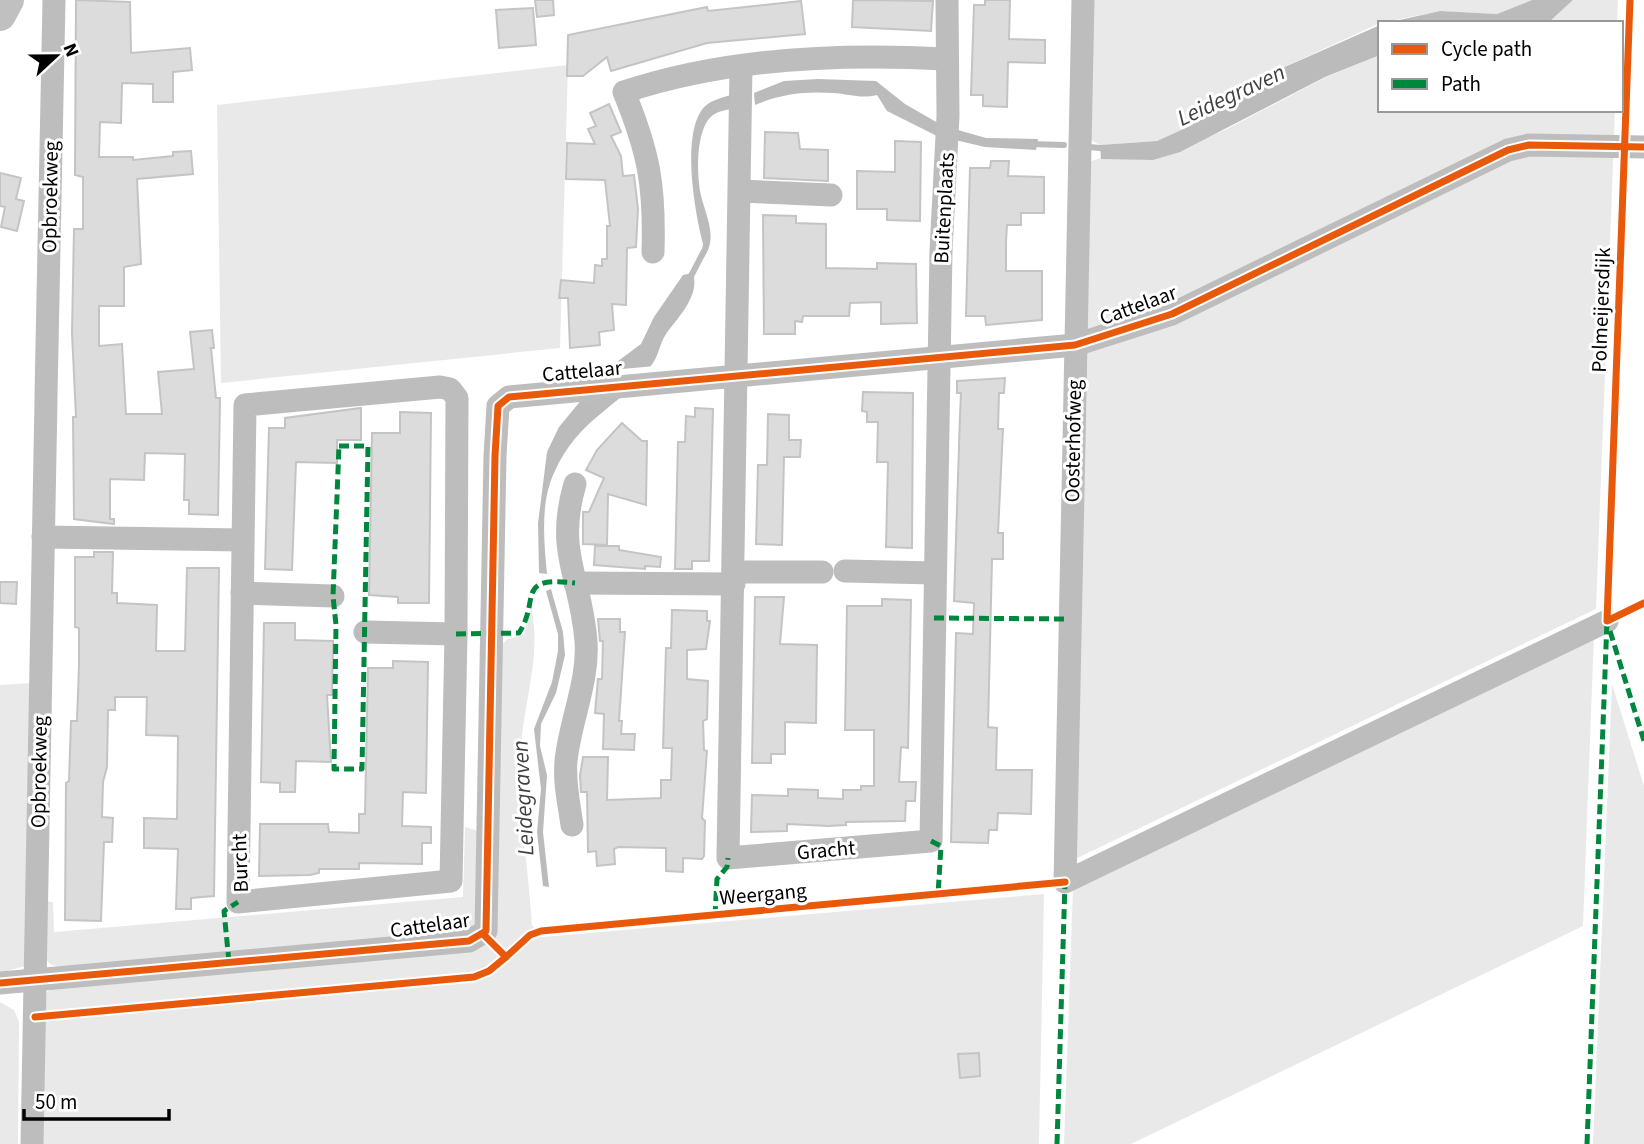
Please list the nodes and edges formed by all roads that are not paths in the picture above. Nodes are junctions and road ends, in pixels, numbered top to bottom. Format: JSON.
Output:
{"nodes":[{"id":1,"x":8,"y":0,"type":"edge"},
{"id":2,"x":54,"y":0,"type":"edge"},
{"id":3,"x":947,"y":0,"type":"edge"},
{"id":4,"x":1083,"y":0,"type":"edge"},
{"id":5,"x":0,"y":15,"type":"edge"},
{"id":6,"x":946,"y":60,"type":"junction"},
{"id":7,"x":741,"y":67,"type":"junction"},
{"id":8,"x":1644,"y":147,"type":"edge"},
{"id":9,"x":741,"y":191,"type":"junction"},
{"id":10,"x":831,"y":195,"type":"dead end"},
{"id":11,"x":653,"y":252,"type":"dead end"},
{"id":12,"x":1075,"y":345,"type":"junction"},
{"id":13,"x":941,"y":356,"type":"junction"},
{"id":14,"x":738,"y":374,"type":"junction"},
{"id":15,"x":457,"y":456,"type":"junction"},
{"id":16,"x":495,"y":456,"type":"junction"},
{"id":17,"x":575,"y":484,"type":"dead end"},
{"id":18,"x":43,"y":537,"type":"junction"},
{"id":19,"x":242,"y":540,"type":"junction"},
{"id":20,"x":935,"y":573,"type":"junction"},
{"id":21,"x":734,"y":578,"type":"junction"},
{"id":22,"x":575,"y":583,"type":"junction"},
{"id":23,"x":242,"y":593,"type":"junction"},
{"id":24,"x":333,"y":596,"type":"dead end"},
{"id":25,"x":1607,"y":621,"type":"dead end"},
{"id":26,"x":365,"y":632,"type":"dead end"},
{"id":27,"x":456,"y":634,"type":"junction"},
{"id":28,"x":453,"y":817,"type":"junction"},
{"id":29,"x":490,"y":817,"type":"junction"},
{"id":30,"x":572,"y":825,"type":"dead end"},
{"id":31,"x":36,"y":980,"type":"junction"},
{"id":32,"x":0,"y":983,"type":"edge"},
{"id":33,"x":32,"y":1144,"type":"edge"}],
"edges":[{"from":1,"to":5,"type":"main road"},
{"from":2,"to":18,"type":"street","name":"Opbroekweg"},
{"from":3,"to":6,"type":"street","name":"Buitenplaats"},
{"from":4,"to":12,"type":"street","name":"Oosterhofweg"},
{"from":6,"to":7,"type":"street"},
{"from":6,"to":13,"type":"street","name":"Buitenplaats"},
{"from":7,"to":9,"type":"street"},
{"from":7,"to":11,"type":"street"},
{"from":8,"to":12,"type":"street","name":"Cattelaar"},
{"from":9,"to":10,"type":"street"},
{"from":9,"to":14,"type":"street"},
{"from":12,"to":13,"type":"street","name":"Cattelaar"},
{"from":12,"to":25,"type":"street","name":"Oosterhofweg"},
{"from":13,"to":14,"type":"street","name":"Cattelaar"},
{"from":13,"to":20,"type":"street","name":"Gracht"},
{"from":14,"to":16,"type":"street","name":"Cattelaar"},
{"from":14,"to":21,"type":"street","name":"Gracht"},
{"from":15,"to":16,"type":"street"},
{"from":15,"to":19,"type":"street","name":"Burcht"},
{"from":15,"to":27,"type":"street","name":"Burcht"},
{"from":16,"to":29,"type":"street","name":"Cattelaar"},
{"from":17,"to":22,"type":"street"},
{"from":18,"to":19,"type":"street"},
{"from":18,"to":31,"type":"street","name":"Opbroekweg"},
{"from":19,"to":23,"type":"street","name":"Burcht"},
{"from":20,"to":21,"type":"street"},
{"from":20,"to":21,"type":"street","name":"Gracht"},
{"from":21,"to":22,"type":"street"},
{"from":22,"to":30,"type":"street"},
{"from":23,"to":24,"type":"street"},
{"from":23,"to":28,"type":"street","name":"Burcht"},
{"from":26,"to":27,"type":"street"},
{"from":27,"to":28,"type":"street","name":"Burcht"},
{"from":28,"to":29,"type":"street"},
{"from":29,"to":31,"type":"street","name":"Cattelaar"},
{"from":31,"to":32,"type":"street","name":"Cattelaar"},
{"from":31,"to":33,"type":"street","name":"Opbroekweg"}]}
